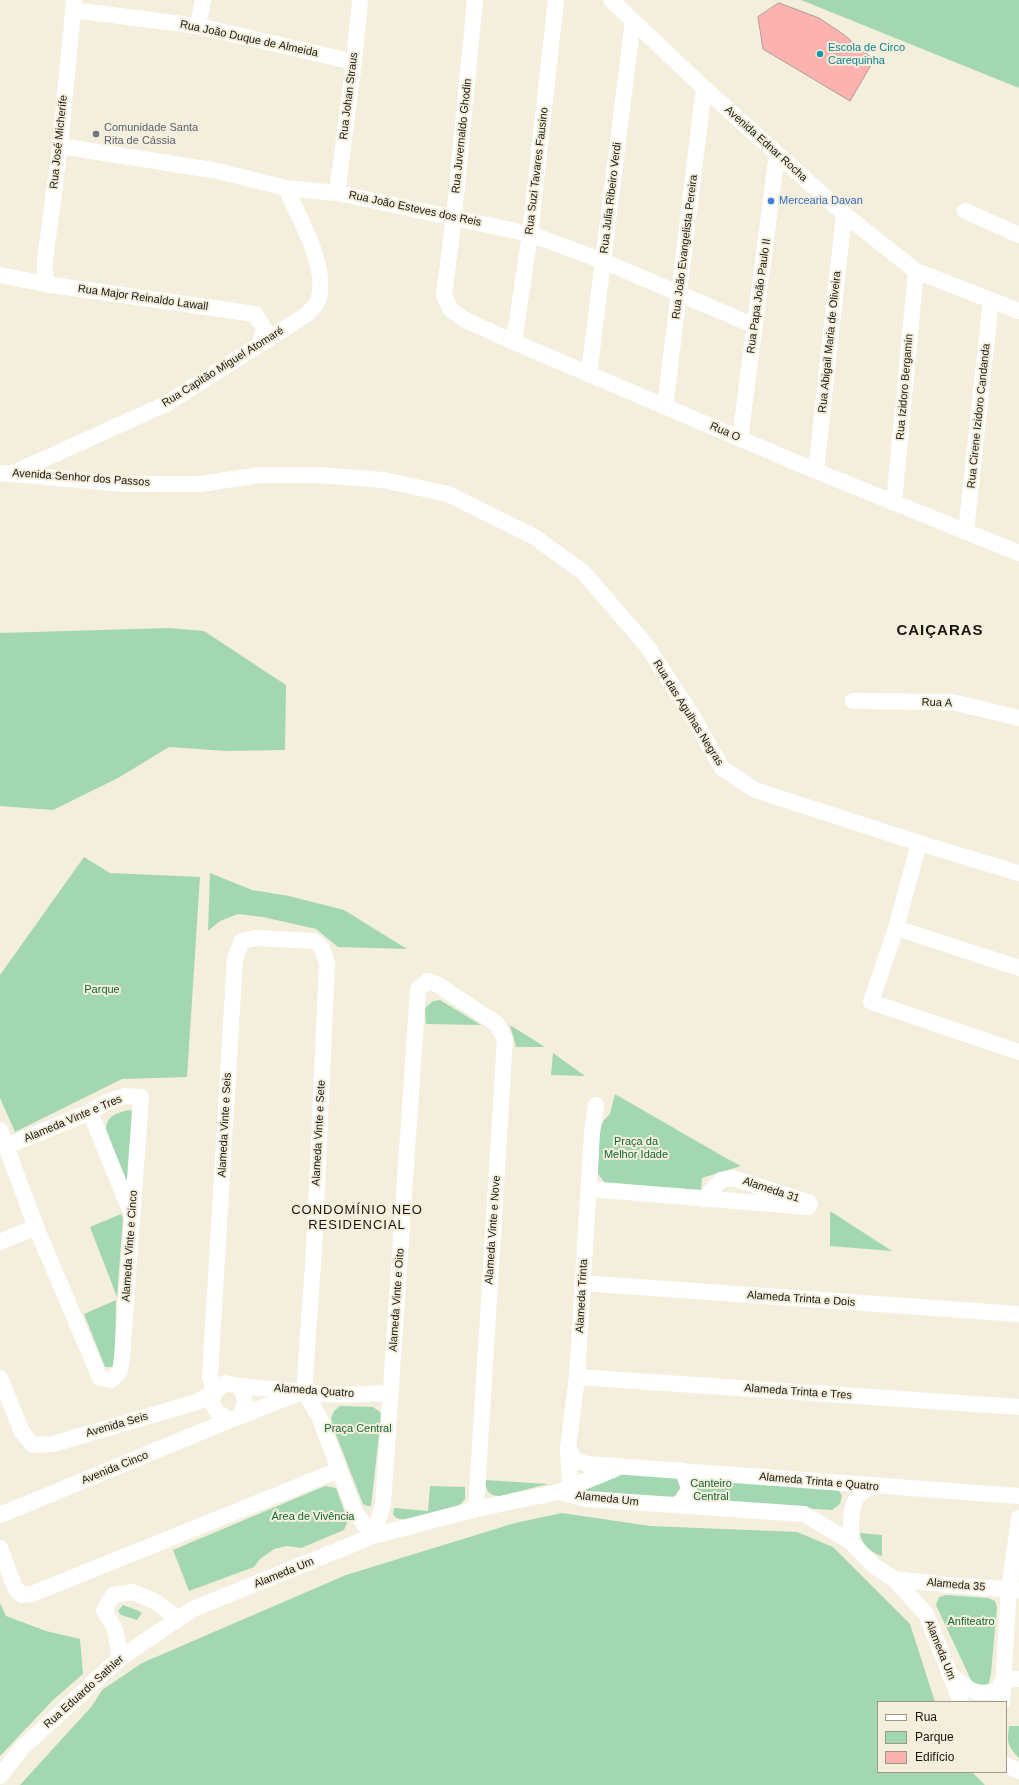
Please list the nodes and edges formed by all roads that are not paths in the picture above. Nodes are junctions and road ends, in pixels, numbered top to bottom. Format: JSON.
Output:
{"nodes":[{"id":1,"x":203,"y":0,"type":"edge"},
{"id":2,"x":360,"y":0,"type":"edge"},
{"id":3,"x":475,"y":0,"type":"edge"},
{"id":4,"x":556,"y":0,"type":"edge"},
{"id":5,"x":611,"y":0,"type":"edge"},
{"id":6,"x":73,"y":5,"type":"edge"},
{"id":7,"x":633,"y":21,"type":"junction"},
{"id":8,"x":198,"y":26,"type":"junction"},
{"id":9,"x":354,"y":62,"type":"junction"},
{"id":10,"x":704,"y":88,"type":"junction"},
{"id":11,"x":60,"y":146,"type":"junction"},
{"id":12,"x":778,"y":154,"type":"junction"},
{"id":13,"x":286,"y":188,"type":"junction"},
{"id":14,"x":337,"y":193,"type":"junction"},
{"id":15,"x":965,"y":211,"type":"dead end"},
{"id":16,"x":844,"y":214,"type":"junction"},
{"id":17,"x":454,"y":217,"type":"junction"},
{"id":18,"x":530,"y":234,"type":"junction"},
{"id":19,"x":1019,"y":235,"type":"edge"},
{"id":20,"x":603,"y":261,"type":"junction"},
{"id":21,"x":916,"y":271,"type":"junction"},
{"id":22,"x":0,"y":275,"type":"edge"},
{"id":23,"x":46,"y":284,"type":"junction"},
{"id":24,"x":679,"y":293,"type":"junction"},
{"id":25,"x":444,"y":295,"type":"joint"},
{"id":26,"x":991,"y":300,"type":"junction"},
{"id":27,"x":1019,"y":312,"type":"edge"},
{"id":28,"x":755,"y":326,"type":"junction"},
{"id":29,"x":514,"y":342,"type":"junction"},
{"id":30,"x":260,"y":343,"type":"junction"},
{"id":31,"x":589,"y":374,"type":"junction"},
{"id":32,"x":665,"y":407,"type":"junction"},
{"id":33,"x":740,"y":438,"type":"junction"},
{"id":34,"x":816,"y":471,"type":"junction"},
{"id":35,"x":6,"y":473,"type":"edge"},
{"id":36,"x":448,"y":494,"type":"joint"},
{"id":37,"x":894,"y":503,"type":"junction"},
{"id":38,"x":966,"y":531,"type":"junction"},
{"id":39,"x":1019,"y":553,"type":"edge"},
{"id":40,"x":853,"y":701,"type":"dead end"},
{"id":41,"x":1019,"y":718,"type":"edge"},
{"id":42,"x":919,"y":843,"type":"junction"},
{"id":43,"x":1019,"y":873,"type":"edge"},
{"id":44,"x":896,"y":928,"type":"junction"},
{"id":45,"x":322,"y":948,"type":"joint"},
{"id":46,"x":1019,"y":968,"type":"edge"},
{"id":47,"x":438,"y":985,"type":"joint"},
{"id":48,"x":1019,"y":1052,"type":"edge"},
{"id":49,"x":141,"y":1097,"type":"joint"},
{"id":50,"x":596,"y":1105,"type":"dead end"},
{"id":51,"x":90,"y":1112,"type":"junction"},
{"id":52,"x":0,"y":1130,"type":"edge"},
{"id":53,"x":7,"y":1146,"type":"junction"},
{"id":54,"x":589,"y":1189,"type":"junction"},
{"id":55,"x":704,"y":1198,"type":"junction"},
{"id":56,"x":132,"y":1213,"type":"junction"},
{"id":57,"x":36,"y":1227,"type":"junction"},
{"id":58,"x":0,"y":1242,"type":"edge"},
{"id":59,"x":582,"y":1284,"type":"junction"},
{"id":60,"x":1019,"y":1314,"type":"edge"},
{"id":61,"x":577,"y":1377,"type":"junction"},
{"id":62,"x":0,"y":1378,"type":"edge"},
{"id":63,"x":239,"y":1386,"type":"junction"},
{"id":64,"x":304,"y":1391,"type":"junction"},
{"id":65,"x":214,"y":1392,"type":"junction"},
{"id":66,"x":390,"y":1393,"type":"junction"},
{"id":67,"x":339,"y":1395,"type":"junction"},
{"id":68,"x":1019,"y":1407,"type":"edge"},
{"id":69,"x":318,"y":1416,"type":"junction"},
{"id":70,"x":236,"y":1418,"type":"junction"},
{"id":71,"x":568,"y":1448,"type":"junction"},
{"id":72,"x":619,"y":1467,"type":"junction"},
{"id":73,"x":339,"y":1470,"type":"junction"},
{"id":74,"x":680,"y":1470,"type":"junction"},
{"id":75,"x":875,"y":1486,"type":"junction"},
{"id":76,"x":565,"y":1489,"type":"junction"},
{"id":77,"x":1019,"y":1496,"type":"edge"},
{"id":78,"x":383,"y":1504,"type":"junction"},
{"id":79,"x":675,"y":1505,"type":"junction"},
{"id":80,"x":476,"y":1509,"type":"junction"},
{"id":81,"x":355,"y":1512,"type":"junction"},
{"id":82,"x":0,"y":1515,"type":"edge"},
{"id":83,"x":1019,"y":1518,"type":"edge"},
{"id":84,"x":373,"y":1536,"type":"junction"},
{"id":85,"x":851,"y":1542,"type":"junction"},
{"id":86,"x":0,"y":1548,"type":"edge"},
{"id":87,"x":894,"y":1579,"type":"junction"},
{"id":88,"x":1014,"y":1589,"type":"edge"},
{"id":89,"x":178,"y":1618,"type":"junction"},
{"id":90,"x":120,"y":1658,"type":"junction"},
{"id":91,"x":951,"y":1675,"type":"junction"},
{"id":92,"x":1011,"y":1679,"type":"edge"},
{"id":93,"x":961,"y":1701,"type":"edge"},
{"id":94,"x":1002,"y":1701,"type":"edge"},
{"id":95,"x":1007,"y":1765,"type":"edge"},
{"id":96,"x":1019,"y":1770,"type":"edge"},
{"id":97,"x":0,"y":1776,"type":"edge"}],
"edges":[{"from":1,"to":8,"type":"street"},
{"from":2,"to":9,"type":"street","name":"Rua Johan Straus"},
{"from":3,"to":17,"type":"street","name":"Rua Juvernaldo Ghodin"},
{"from":4,"to":18,"type":"street","name":"Rua Suzi Tavares Fausino"},
{"from":5,"to":7,"type":"street","name":"Avenida Ednar Rocha"},
{"from":6,"to":8,"type":"street","name":"Rua João Duque de Almeida"},
{"from":6,"to":11,"type":"street","name":"Rua José Micherife"},
{"from":7,"to":10,"type":"street","name":"Avenida Ednar Rocha"},
{"from":7,"to":20,"type":"street","name":"Rua Julia Ribeiro Verdi"},
{"from":8,"to":9,"type":"street","name":"Rua João Duque de Almeida"},
{"from":9,"to":14,"type":"street","name":"Rua Johan Straus"},
{"from":10,"to":12,"type":"street","name":"Avenida Ednar Rocha"},
{"from":10,"to":24,"type":"street","name":"Rua João Evangelista Pereira"},
{"from":11,"to":13,"type":"street","name":"Rua João Esteves dos Reis"},
{"from":11,"to":23,"type":"street","name":"Rua José Micherife"},
{"from":12,"to":16,"type":"street","name":"Avenida Ednar Rocha"},
{"from":12,"to":28,"type":"street","name":"Rua Papa João Paulo II"},
{"from":13,"to":14,"type":"street","name":"Rua João Esteves dos Reis"},
{"from":13,"to":30,"type":"street","name":"Rua Capitão Miguel Atomaré"},
{"from":14,"to":17,"type":"street","name":"Rua João Esteves dos Reis"},
{"from":15,"to":19,"type":"street"},
{"from":16,"to":21,"type":"street","name":"Avenida Ednar Rocha"},
{"from":16,"to":34,"type":"street","name":"Rua Abigail Maria de Oliveira"},
{"from":17,"to":18,"type":"street","name":"Rua João Esteves dos Reis"},
{"from":17,"to":25,"type":"street","name":"Rua Juvernaldo Ghodin"},
{"from":18,"to":20,"type":"street","name":"Rua João Esteves dos Reis"},
{"from":18,"to":29,"type":"street","name":"Rua Suzi Tavares Fausino"},
{"from":20,"to":24,"type":"street","name":"Rua João Esteves dos Reis"},
{"from":20,"to":31,"type":"street","name":"Rua Julia Ribeiro Verdi"},
{"from":21,"to":26,"type":"street","name":"Avenida Ednar Rocha"},
{"from":21,"to":37,"type":"street","name":"Rua Izidoro Bergamin"},
{"from":22,"to":23,"type":"street","name":"Rua Major Reinaldo Lawall"},
{"from":23,"to":30,"type":"street","name":"Rua Major Reinaldo Lawall"},
{"from":24,"to":28,"type":"street","name":"Rua João Esteves dos Reis"},
{"from":24,"to":32,"type":"street","name":"Rua João Evangelista Pereira"},
{"from":25,"to":29,"type":"street","name":"Rua O"},
{"from":26,"to":27,"type":"street","name":"Avenida Ednar Rocha"},
{"from":26,"to":38,"type":"street","name":"Rua Cirene Izidoro Candanda"},
{"from":28,"to":33,"type":"street","name":"Rua Papa João Paulo II"},
{"from":29,"to":31,"type":"street","name":"Rua O"},
{"from":30,"to":35,"type":"street","name":"Rua Capitão Miguel Atomaré"},
{"from":31,"to":32,"type":"street","name":"Rua O"},
{"from":32,"to":33,"type":"street","name":"Rua O"},
{"from":33,"to":34,"type":"street","name":"Rua O"},
{"from":34,"to":37,"type":"street","name":"Rua O"},
{"from":35,"to":36,"type":"street","name":"Avenida Senhor dos Passos"},
{"from":36,"to":42,"type":"street","name":"Rua das Agulhas Negras"},
{"from":37,"to":38,"type":"street","name":"Rua O"},
{"from":38,"to":39,"type":"street","name":"Rua O"},
{"from":40,"to":41,"type":"street","name":"Rua A"},
{"from":42,"to":43,"type":"street","name":"Rua das Agulhas Negras"},
{"from":42,"to":44,"type":"street"},
{"from":44,"to":46,"type":"street"},
{"from":44,"to":48,"type":"street"},
{"from":45,"to":64,"type":"street","name":"Alameda Vinte e Sete"},
{"from":45,"to":65,"type":"street","name":"Alameda Vinte e Seis"},
{"from":47,"to":66,"type":"street","name":"Alameda Vinte e Oito"},
{"from":47,"to":80,"type":"street","name":"Alameda Vinte e Nove"},
{"from":49,"to":51,"type":"street","name":"Alameda Vinte e Tres"},
{"from":49,"to":56,"type":"street","name":"Alameda Vinte e Cinco"},
{"from":50,"to":54,"type":"street","name":"Alameda Trinta"},
{"from":51,"to":53,"type":"street","name":"Alameda Vinte e Tres"},
{"from":51,"to":56,"type":"street"},
{"from":52,"to":53,"type":"street"},
{"from":53,"to":57,"type":"street"},
{"from":54,"to":55,"type":"street"},
{"from":54,"to":59,"type":"street","name":"Alameda Trinta"},
{"from":55,"to":55,"type":"street","name":"Alameda 31"},
{"from":56,"to":57,"type":"street","name":"Alameda Vinte e Cinco"},
{"from":57,"to":58,"type":"street"},
{"from":59,"to":60,"type":"street","name":"Alameda Trinta e Dois"},
{"from":59,"to":61,"type":"street","name":"Alameda Trinta"},
{"from":61,"to":68,"type":"street","name":"Alameda Trinta e Tres"},
{"from":61,"to":71,"type":"street","name":"Alameda Trinta"},
{"from":62,"to":65,"type":"street","name":"Avenida Seis"},
{"from":63,"to":64,"type":"street","name":"Alameda Quatro"},
{"from":63,"to":65,"type":"street"},
{"from":63,"to":70,"type":"street"},
{"from":64,"to":67,"type":"street","name":"Alameda Quatro"},
{"from":64,"to":69,"type":"street"},
{"from":64,"to":70,"type":"street","name":"Avenida Cinco"},
{"from":65,"to":70,"type":"street"},
{"from":66,"to":67,"type":"street","name":"Alameda Quatro"},
{"from":66,"to":78,"type":"street","name":"Alameda Vinte e Oito"},
{"from":67,"to":69,"type":"street"},
{"from":69,"to":73,"type":"street"},
{"from":70,"to":82,"type":"street","name":"Avenida Cinco"},
{"from":71,"to":72,"type":"street","name":"Alameda Trinta e Quatro"},
{"from":71,"to":76,"type":"street","name":"Alameda Trinta"},
{"from":72,"to":74,"type":"street","name":"Alameda Trinta e Quatro"},
{"from":72,"to":76,"type":"street","name":"Alameda Trinta e Quatro"},
{"from":73,"to":81,"type":"street"},
{"from":73,"to":86,"type":"street"},
{"from":74,"to":75,"type":"street","name":"Alameda Trinta e Quatro"},
{"from":74,"to":79,"type":"street"},
{"from":75,"to":77,"type":"street","name":"Alameda Trinta e Quatro"},
{"from":75,"to":85,"type":"street"},
{"from":76,"to":79,"type":"street","name":"Alameda Um"},
{"from":76,"to":80,"type":"street","name":"Alameda Um"},
{"from":78,"to":81,"type":"street"},
{"from":78,"to":84,"type":"street","name":"Alameda Vinte e Oito"},
{"from":79,"to":85,"type":"street","name":"Alameda Um"},
{"from":80,"to":84,"type":"street","name":"Alameda Um"},
{"from":81,"to":84,"type":"street"},
{"from":83,"to":88,"type":"street"},
{"from":84,"to":89,"type":"street","name":"Alameda Um"},
{"from":85,"to":87,"type":"street","name":"Alameda Um"},
{"from":87,"to":88,"type":"street","name":"Alameda 35"},
{"from":87,"to":91,"type":"street","name":"Alameda Um"},
{"from":88,"to":92,"type":"street"},
{"from":89,"to":90,"type":"street","name":"Rua Eduardo Sathler"},
{"from":89,"to":90,"type":"street"},
{"from":90,"to":97,"type":"street","name":"Rua Eduardo Sathler"},
{"from":91,"to":92,"type":"street"},
{"from":91,"to":93,"type":"street","name":"Alameda Um"},
{"from":92,"to":94,"type":"street"},
{"from":95,"to":96,"type":"street"}]}
